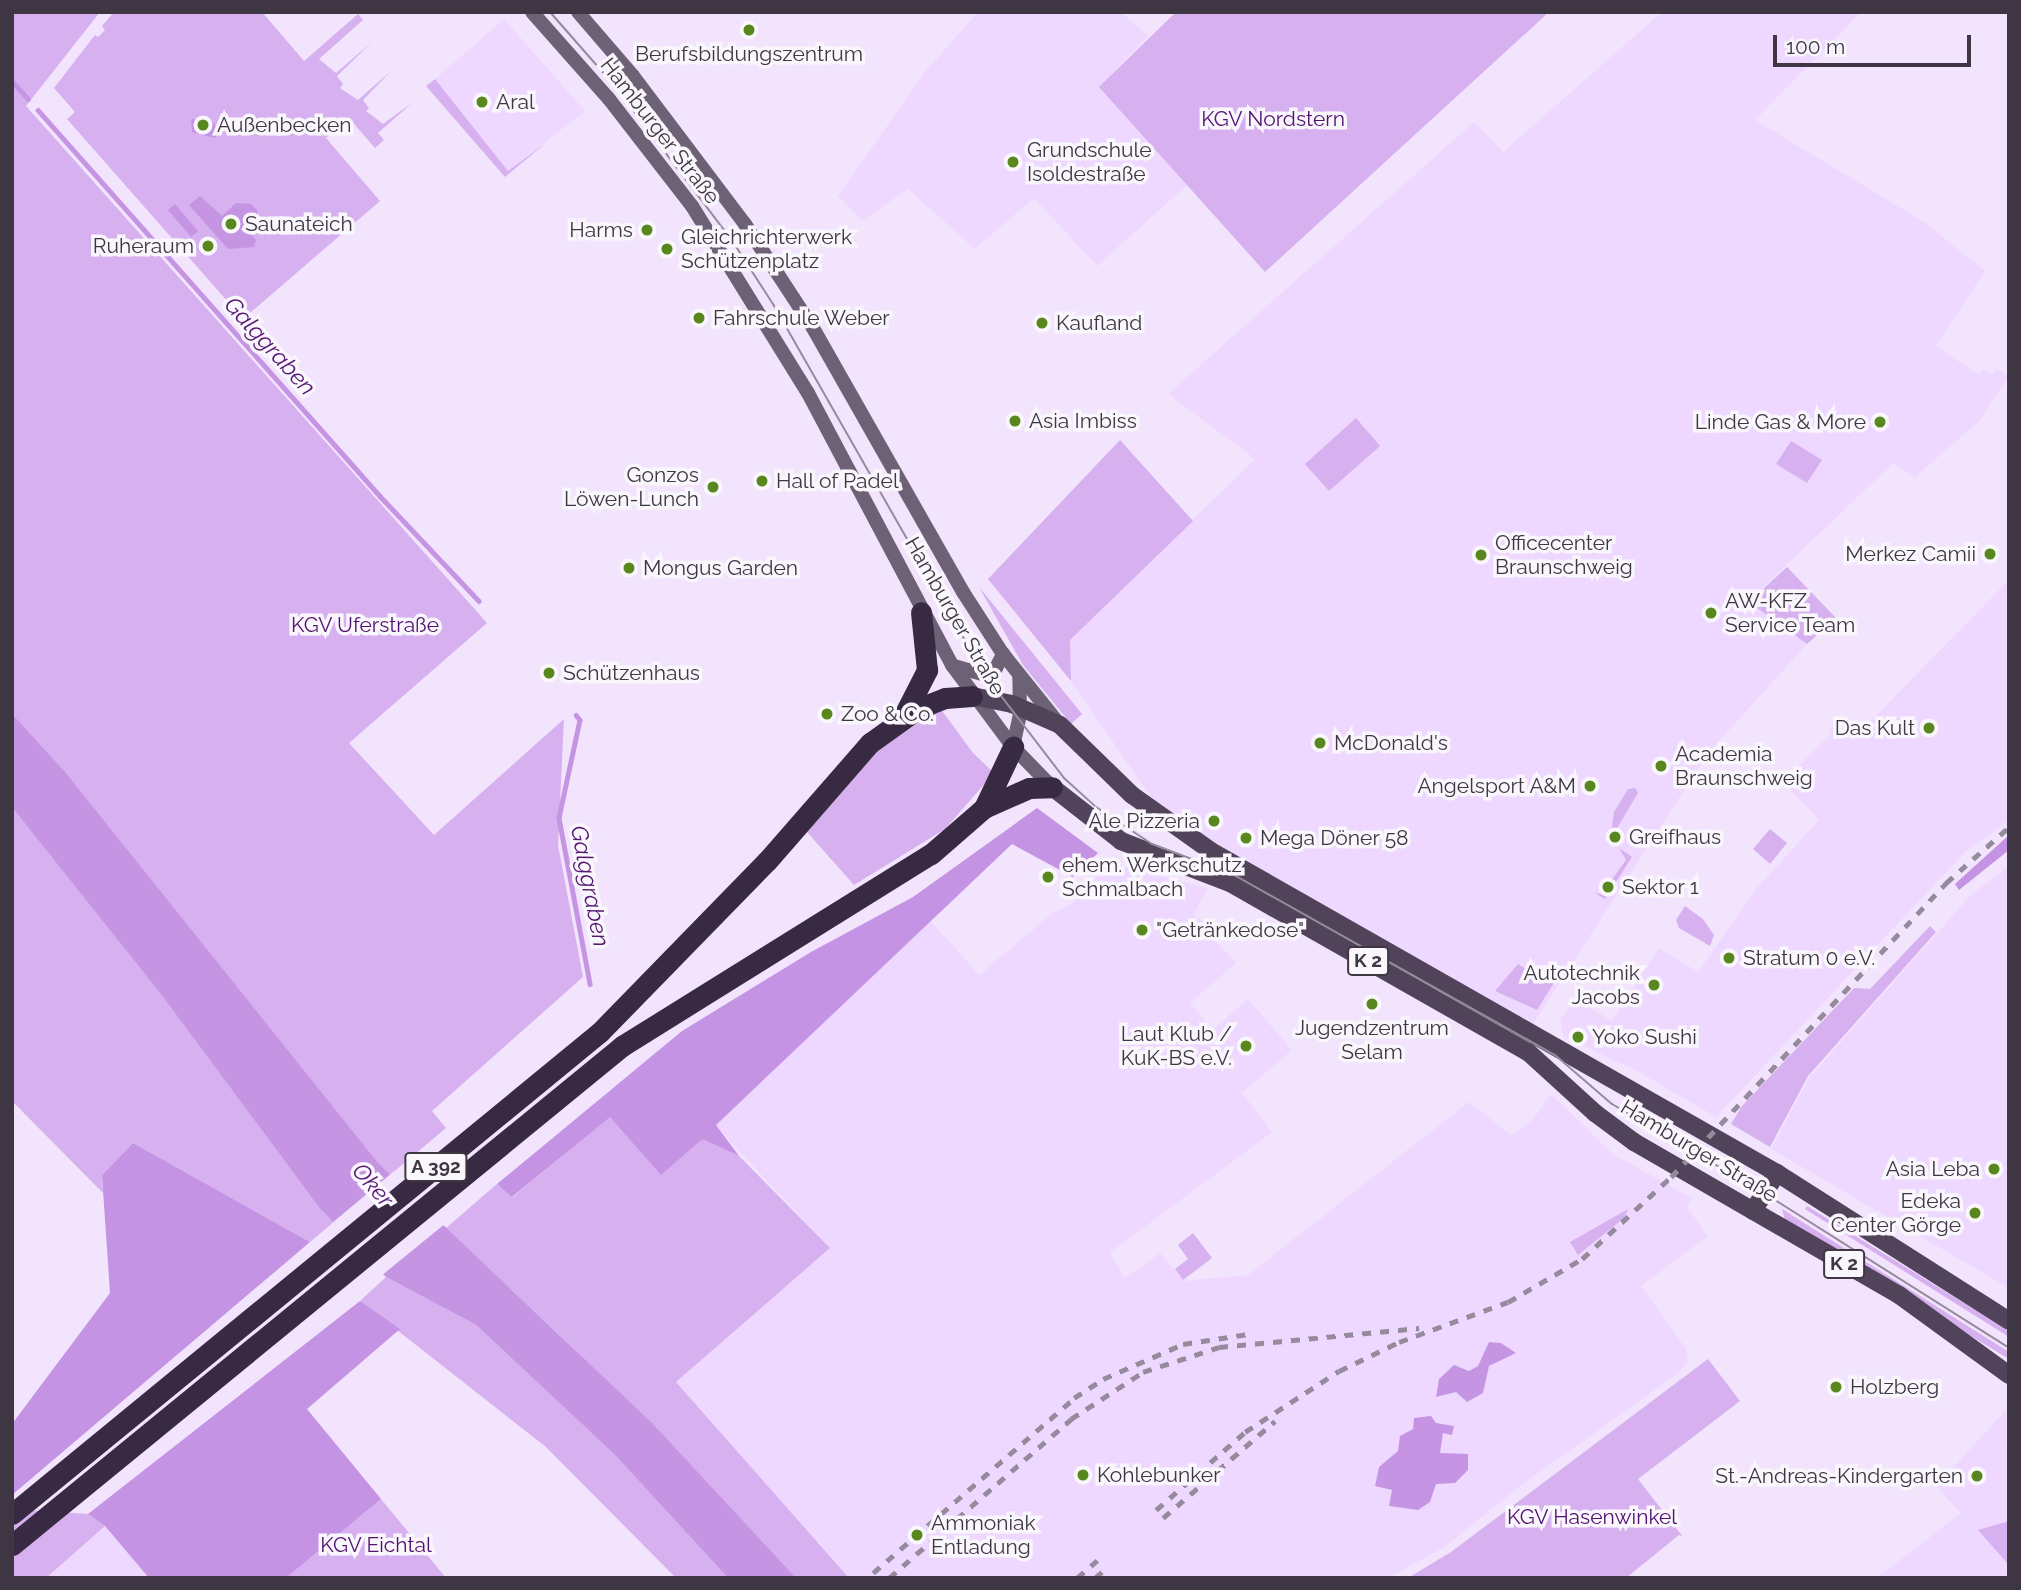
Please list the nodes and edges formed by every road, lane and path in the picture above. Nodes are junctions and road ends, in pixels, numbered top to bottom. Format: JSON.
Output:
{"nodes":[{"id":1,"x":532,"y":12,"type":"edge"},
{"id":2,"x":578,"y":12,"type":"edge"},
{"id":3,"x":922,"y":612,"type":"junction"},
{"id":4,"x":1003,"y":654,"type":"junction"},
{"id":5,"x":952,"y":665,"type":"junction"},
{"id":6,"x":1019,"y":676,"type":"junction"},
{"id":7,"x":972,"y":696,"type":"junction"},
{"id":8,"x":1020,"y":707,"type":"junction"},
{"id":9,"x":902,"y":718,"type":"junction"},
{"id":10,"x":1060,"y":725,"type":"junction"},
{"id":11,"x":1013,"y":747,"type":"junction"},
{"id":12,"x":1052,"y":787,"type":"junction"},
{"id":13,"x":984,"y":808,"type":"junction"},
{"id":14,"x":1777,"y":1173,"type":"junction"},
{"id":15,"x":1753,"y":1211,"type":"junction"},
{"id":16,"x":2009,"y":1321,"type":"edge"},
{"id":17,"x":2009,"y":1375,"type":"edge"},
{"id":18,"x":113,"y":1459,"type":"junction"},
{"id":19,"x":14,"y":1512,"type":"edge"},
{"id":20,"x":12,"y":1545,"type":"edge"},
{"id":21,"x":12,"y":1561,"type":"edge"}],
"edges":[{"from":1,"to":3,"type":"main road","name":"Hamburger Straße"},
{"from":2,"to":4,"type":"main road","name":"Hamburger Straße","number":"K 2"},
{"from":3,"to":5,"type":"main road","name":"Hamburger Straße"},
{"from":3,"to":9,"type":"highway"},
{"from":4,"to":5,"type":"main road"},
{"from":4,"to":6,"type":"main road","name":"Hamburger Straße","number":"K 2"},
{"from":5,"to":7,"type":"main road","name":"Hamburger Straße"},
{"from":6,"to":8,"type":"main road"},
{"from":6,"to":10,"type":"main road","name":"Hamburger Straße","number":"K 2"},
{"from":7,"to":8,"type":"main road"},
{"from":7,"to":9,"type":"highway"},
{"from":7,"to":11,"type":"main road","name":"Hamburger Straße"},
{"from":8,"to":10,"type":"main road"},
{"from":8,"to":11,"type":"main road"},
{"from":9,"to":19,"type":"highway","number":"A 392"},
{"from":10,"to":14,"type":"main road","name":"Hamburger Straße","number":"K 2"},
{"from":11,"to":12,"type":"main road","name":"Hamburger Straße","number":"K 2"},
{"from":11,"to":13,"type":"highway"},
{"from":12,"to":13,"type":"highway"},
{"from":12,"to":15,"type":"main road","name":"Hamburger Straße","number":"K 2"},
{"from":13,"to":18,"type":"highway","number":"A 392"},
{"from":14,"to":15,"type":"main road"},
{"from":14,"to":16,"type":"main road","name":"Hamburger Straße","number":"K 2"},
{"from":15,"to":17,"type":"main road","name":"Hamburger Straße","number":"K 2"},
{"from":18,"to":20,"type":"highway","number":"A 392"},
{"from":18,"to":21,"type":"highway"}]}
